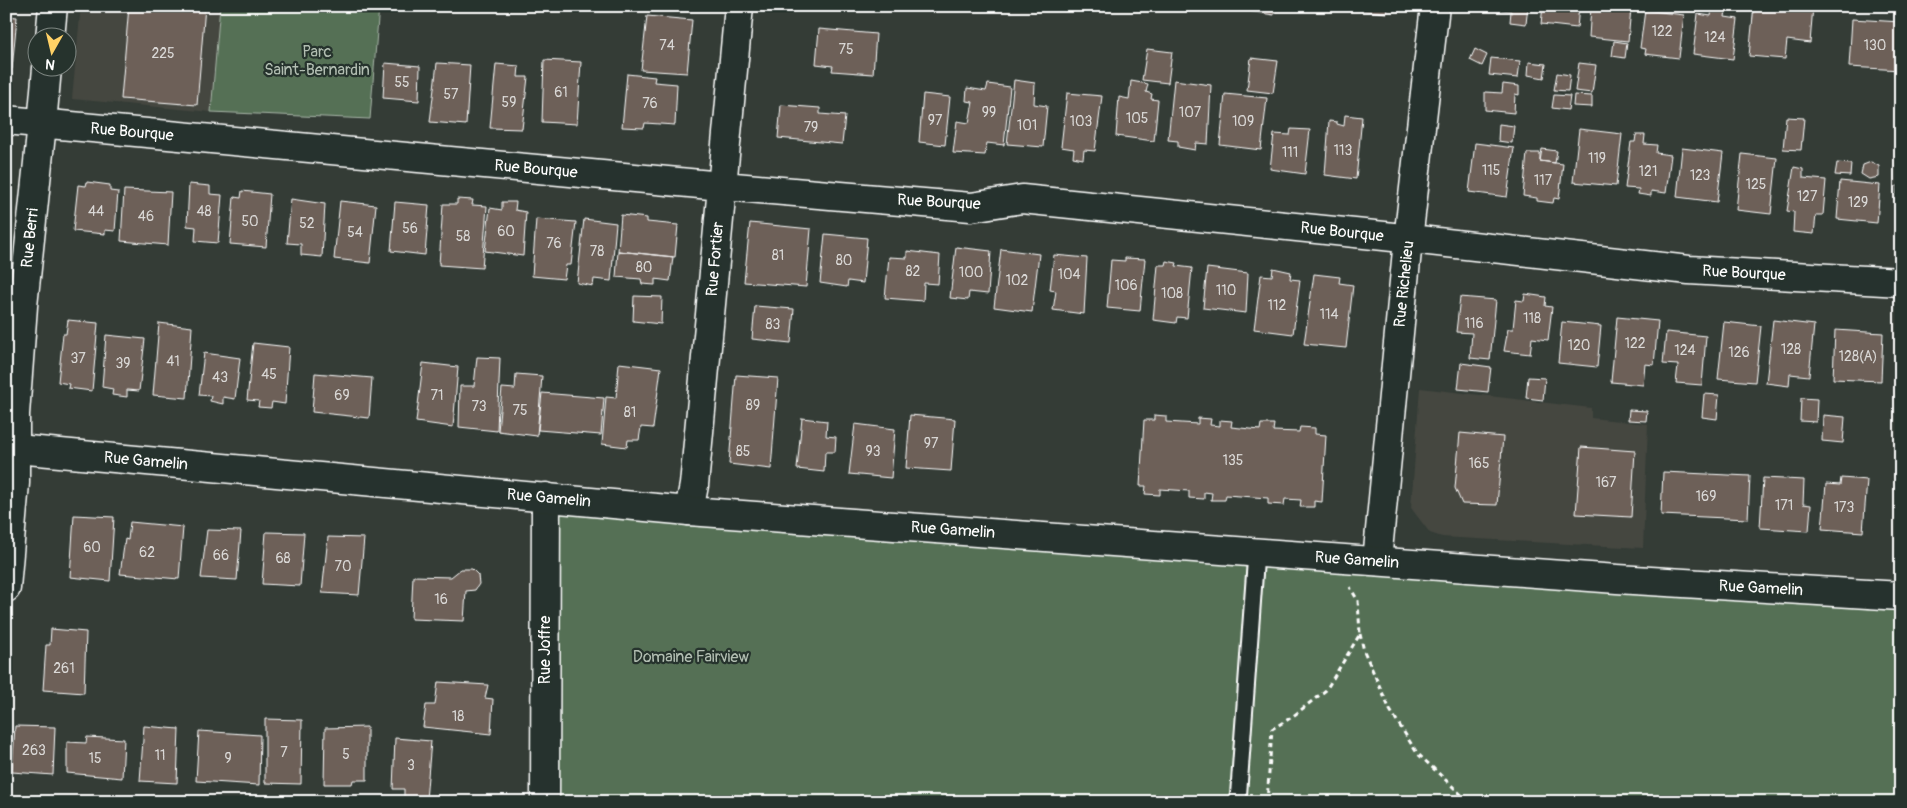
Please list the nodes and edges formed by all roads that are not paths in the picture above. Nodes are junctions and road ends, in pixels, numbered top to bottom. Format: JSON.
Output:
{"nodes":[{"id":1,"x":52,"y":6,"type":"edge"},
{"id":2,"x":739,"y":6,"type":"edge"},
{"id":3,"x":1435,"y":6,"type":"edge"},
{"id":4,"x":51,"y":28,"type":"edge"},
{"id":5,"x":46,"y":78,"type":"edge"},
{"id":6,"x":6,"y":120,"type":"edge"},
{"id":7,"x":42,"y":124,"type":"junction"},
{"id":8,"x":721,"y":186,"type":"junction"},
{"id":9,"x":1408,"y":240,"type":"junction"},
{"id":10,"x":1901,"y":282,"type":"edge"},
{"id":11,"x":15,"y":305,"type":"edge"},
{"id":12,"x":11,"y":449,"type":"edge"},
{"id":13,"x":546,"y":498,"type":"junction"},
{"id":14,"x":689,"y":511,"type":"junction"},
{"id":15,"x":1256,"y":553,"type":"junction"},
{"id":16,"x":1377,"y":562,"type":"junction"},
{"id":17,"x":6,"y":588,"type":"edge"},
{"id":18,"x":1901,"y":596,"type":"edge"},
{"id":19,"x":545,"y":802,"type":"edge"},
{"id":20,"x":1238,"y":802,"type":"edge"}],
"edges":[{"from":1,"to":4,"type":"street"},
{"from":2,"to":8,"type":"street","name":"Rue Fortier"},
{"from":3,"to":9,"type":"street","name":"Rue Richelieu"},
{"from":5,"to":7,"type":"street","name":"Rue Berri"},
{"from":6,"to":7,"type":"street","name":"Rue Bourque"},
{"from":7,"to":8,"type":"street","name":"Rue Bourque"},
{"from":7,"to":11,"type":"street","name":"Rue Berri"},
{"from":8,"to":9,"type":"street","name":"Rue Bourque"},
{"from":8,"to":14,"type":"street","name":"Rue Fortier"},
{"from":9,"to":10,"type":"street","name":"Rue Bourque"},
{"from":9,"to":16,"type":"street","name":"Rue Richelieu"},
{"from":11,"to":12,"type":"street","name":"Rue Berri"},
{"from":12,"to":13,"type":"street","name":"Rue Gamelin"},
{"from":12,"to":17,"type":"street","name":"Rue Berri"},
{"from":13,"to":14,"type":"street","name":"Rue Gamelin"},
{"from":13,"to":19,"type":"street","name":"Rue Joffre"},
{"from":14,"to":15,"type":"street","name":"Rue Gamelin"},
{"from":15,"to":16,"type":"street","name":"Rue Gamelin"},
{"from":15,"to":20,"type":"lane"},
{"from":16,"to":18,"type":"street","name":"Rue Gamelin"}]}
